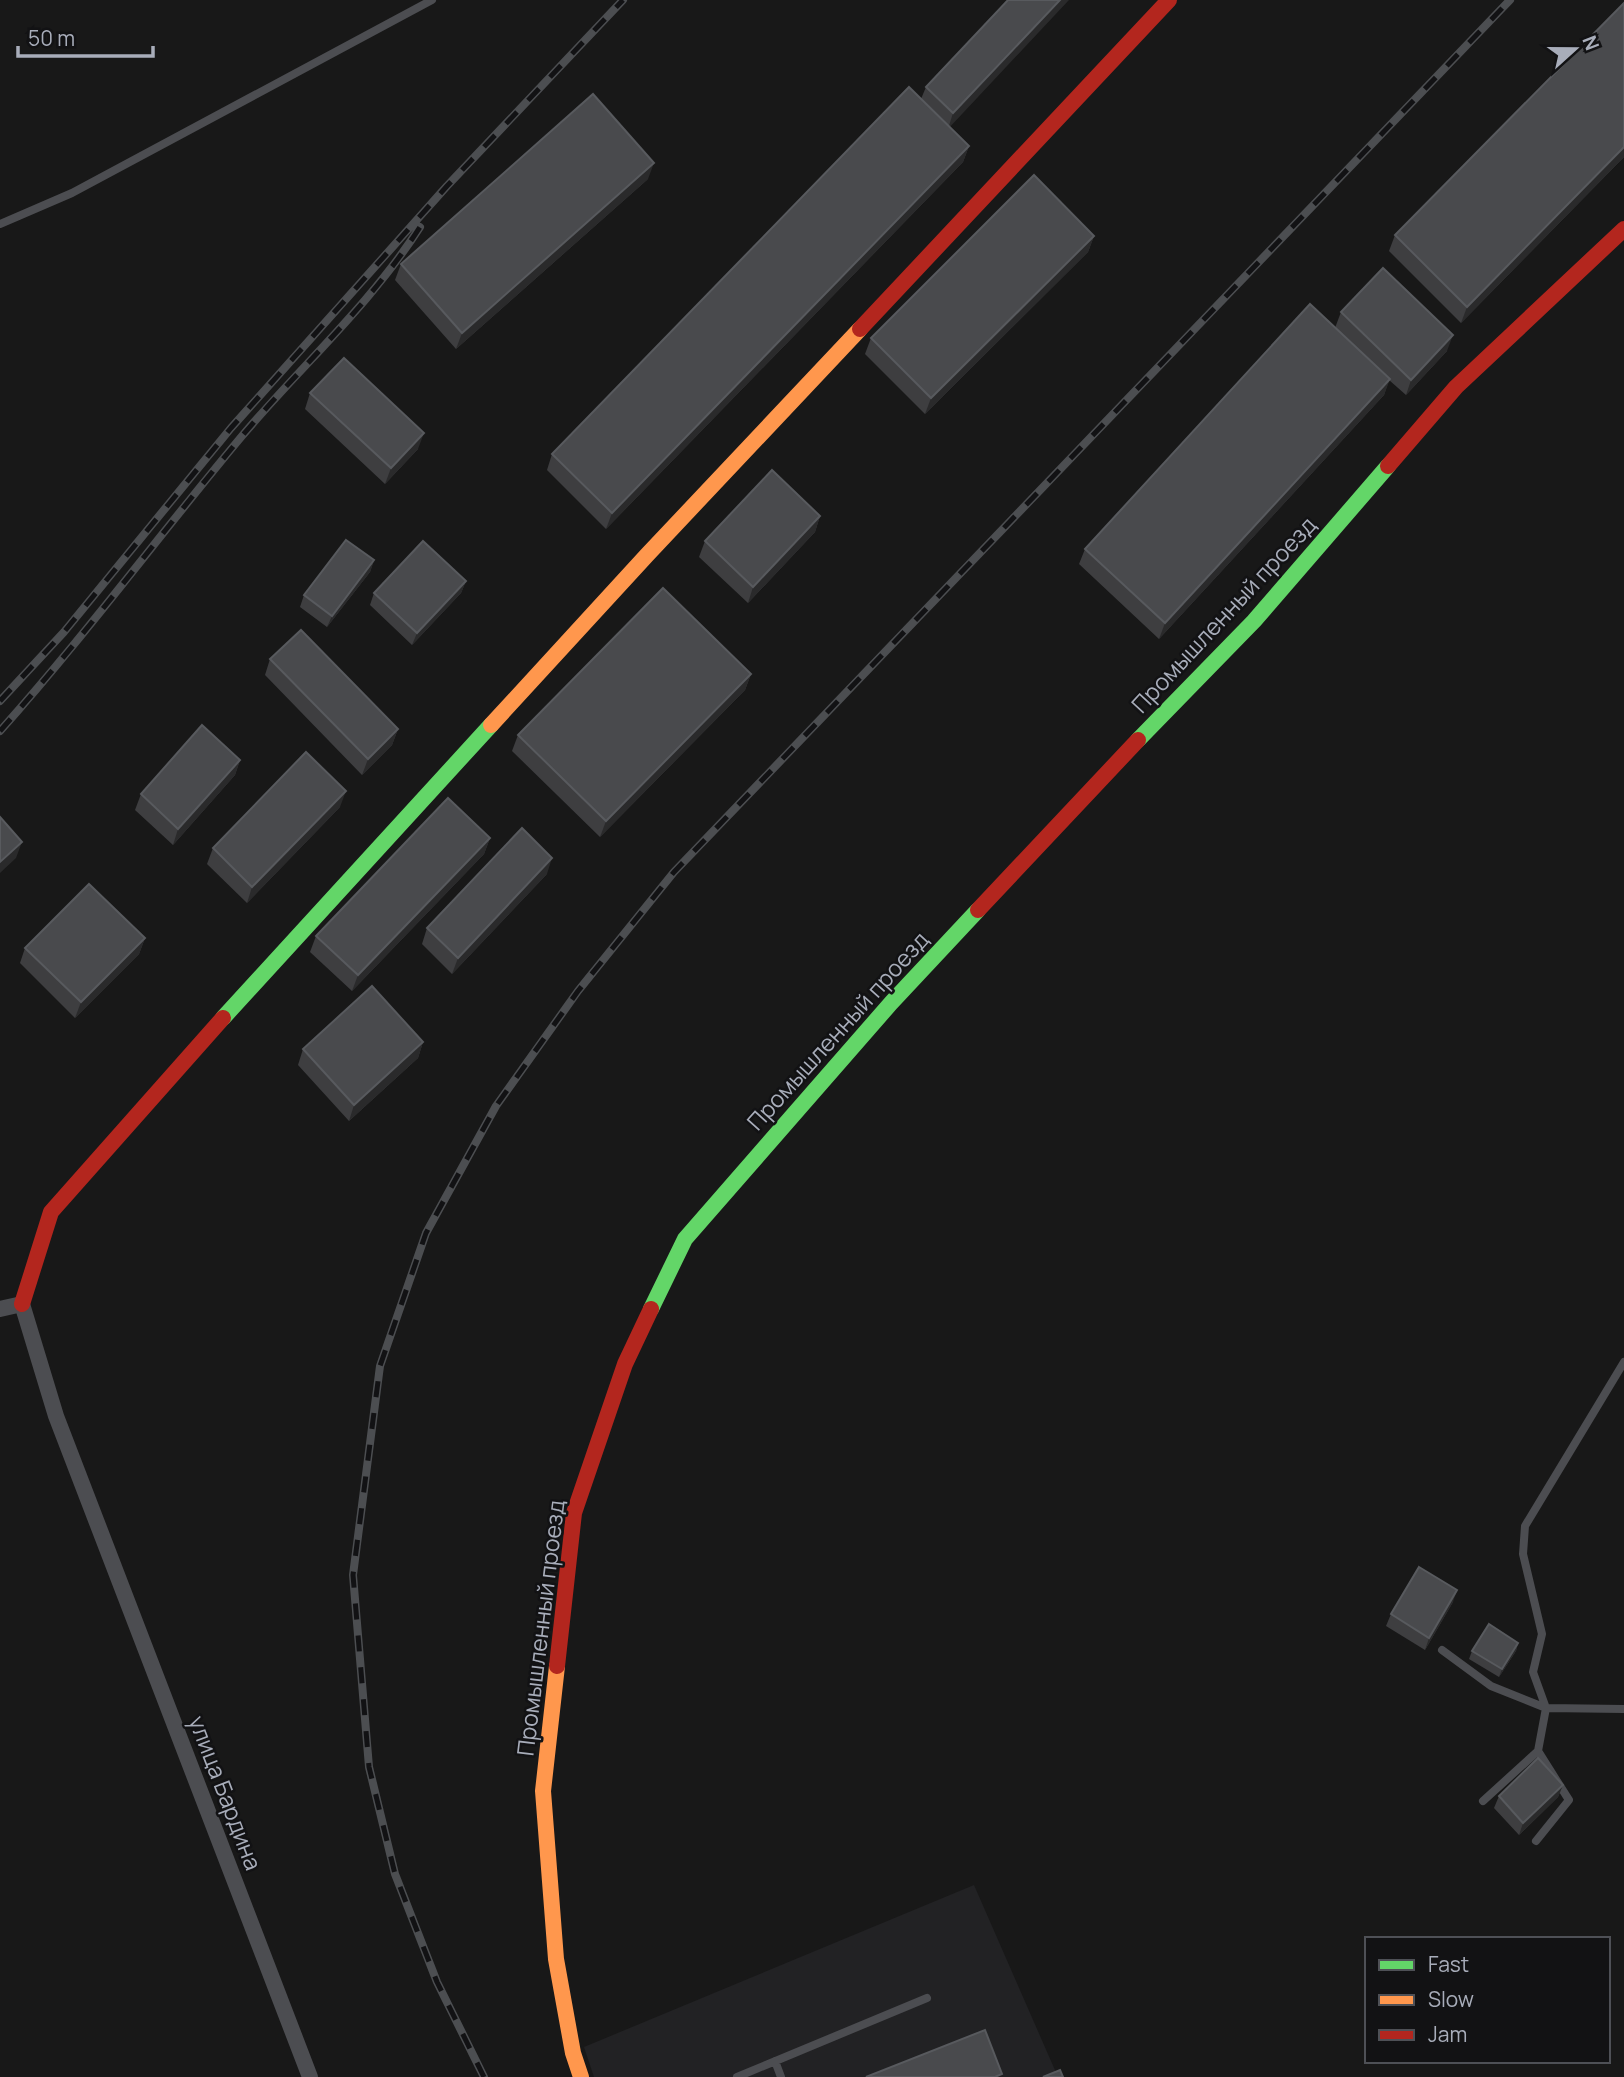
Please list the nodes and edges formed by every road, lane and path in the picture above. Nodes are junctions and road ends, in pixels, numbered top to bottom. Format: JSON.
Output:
{"nodes":[{"id":1,"x":432,"y":0,"type":"edge"},
{"id":2,"x":1168,"y":0,"type":"edge"},
{"id":3,"x":0,"y":224,"type":"edge"},
{"id":4,"x":1624,"y":229,"type":"edge"},
{"id":5,"x":22,"y":1304,"type":"junction"},
{"id":6,"x":0,"y":1309,"type":"edge"},
{"id":7,"x":1624,"y":1362,"type":"edge"},
{"id":8,"x":1441,"y":1650,"type":"dead end"},
{"id":9,"x":1546,"y":1708,"type":"junction"},
{"id":10,"x":1624,"y":1709,"type":"edge"},
{"id":11,"x":1538,"y":1751,"type":"junction"},
{"id":12,"x":1483,"y":1801,"type":"dead end"},
{"id":13,"x":1536,"y":1841,"type":"dead end"},
{"id":14,"x":927,"y":1998,"type":"dead end"},
{"id":15,"x":775,"y":2061,"type":"junction"},
{"id":16,"x":310,"y":2077,"type":"edge"},
{"id":17,"x":581,"y":2077,"type":"edge"},
{"id":18,"x":737,"y":2077,"type":"edge"},
{"id":19,"x":781,"y":2077,"type":"edge"}],
"edges":[{"from":1,"to":3,"type":"lane"},
{"from":2,"to":5,"type":"street"},
{"from":4,"to":17,"type":"street","name":"Промышленный проезд"},
{"from":5,"to":6,"type":"street"},
{"from":5,"to":16,"type":"street","name":"улица Бардина"},
{"from":7,"to":9,"type":"lane"},
{"from":8,"to":9,"type":"lane"},
{"from":9,"to":10,"type":"lane"},
{"from":9,"to":11,"type":"lane"},
{"from":11,"to":12,"type":"lane"},
{"from":11,"to":13,"type":"lane"},
{"from":14,"to":15,"type":"lane"},
{"from":15,"to":18,"type":"lane"},
{"from":15,"to":19,"type":"lane"}]}
